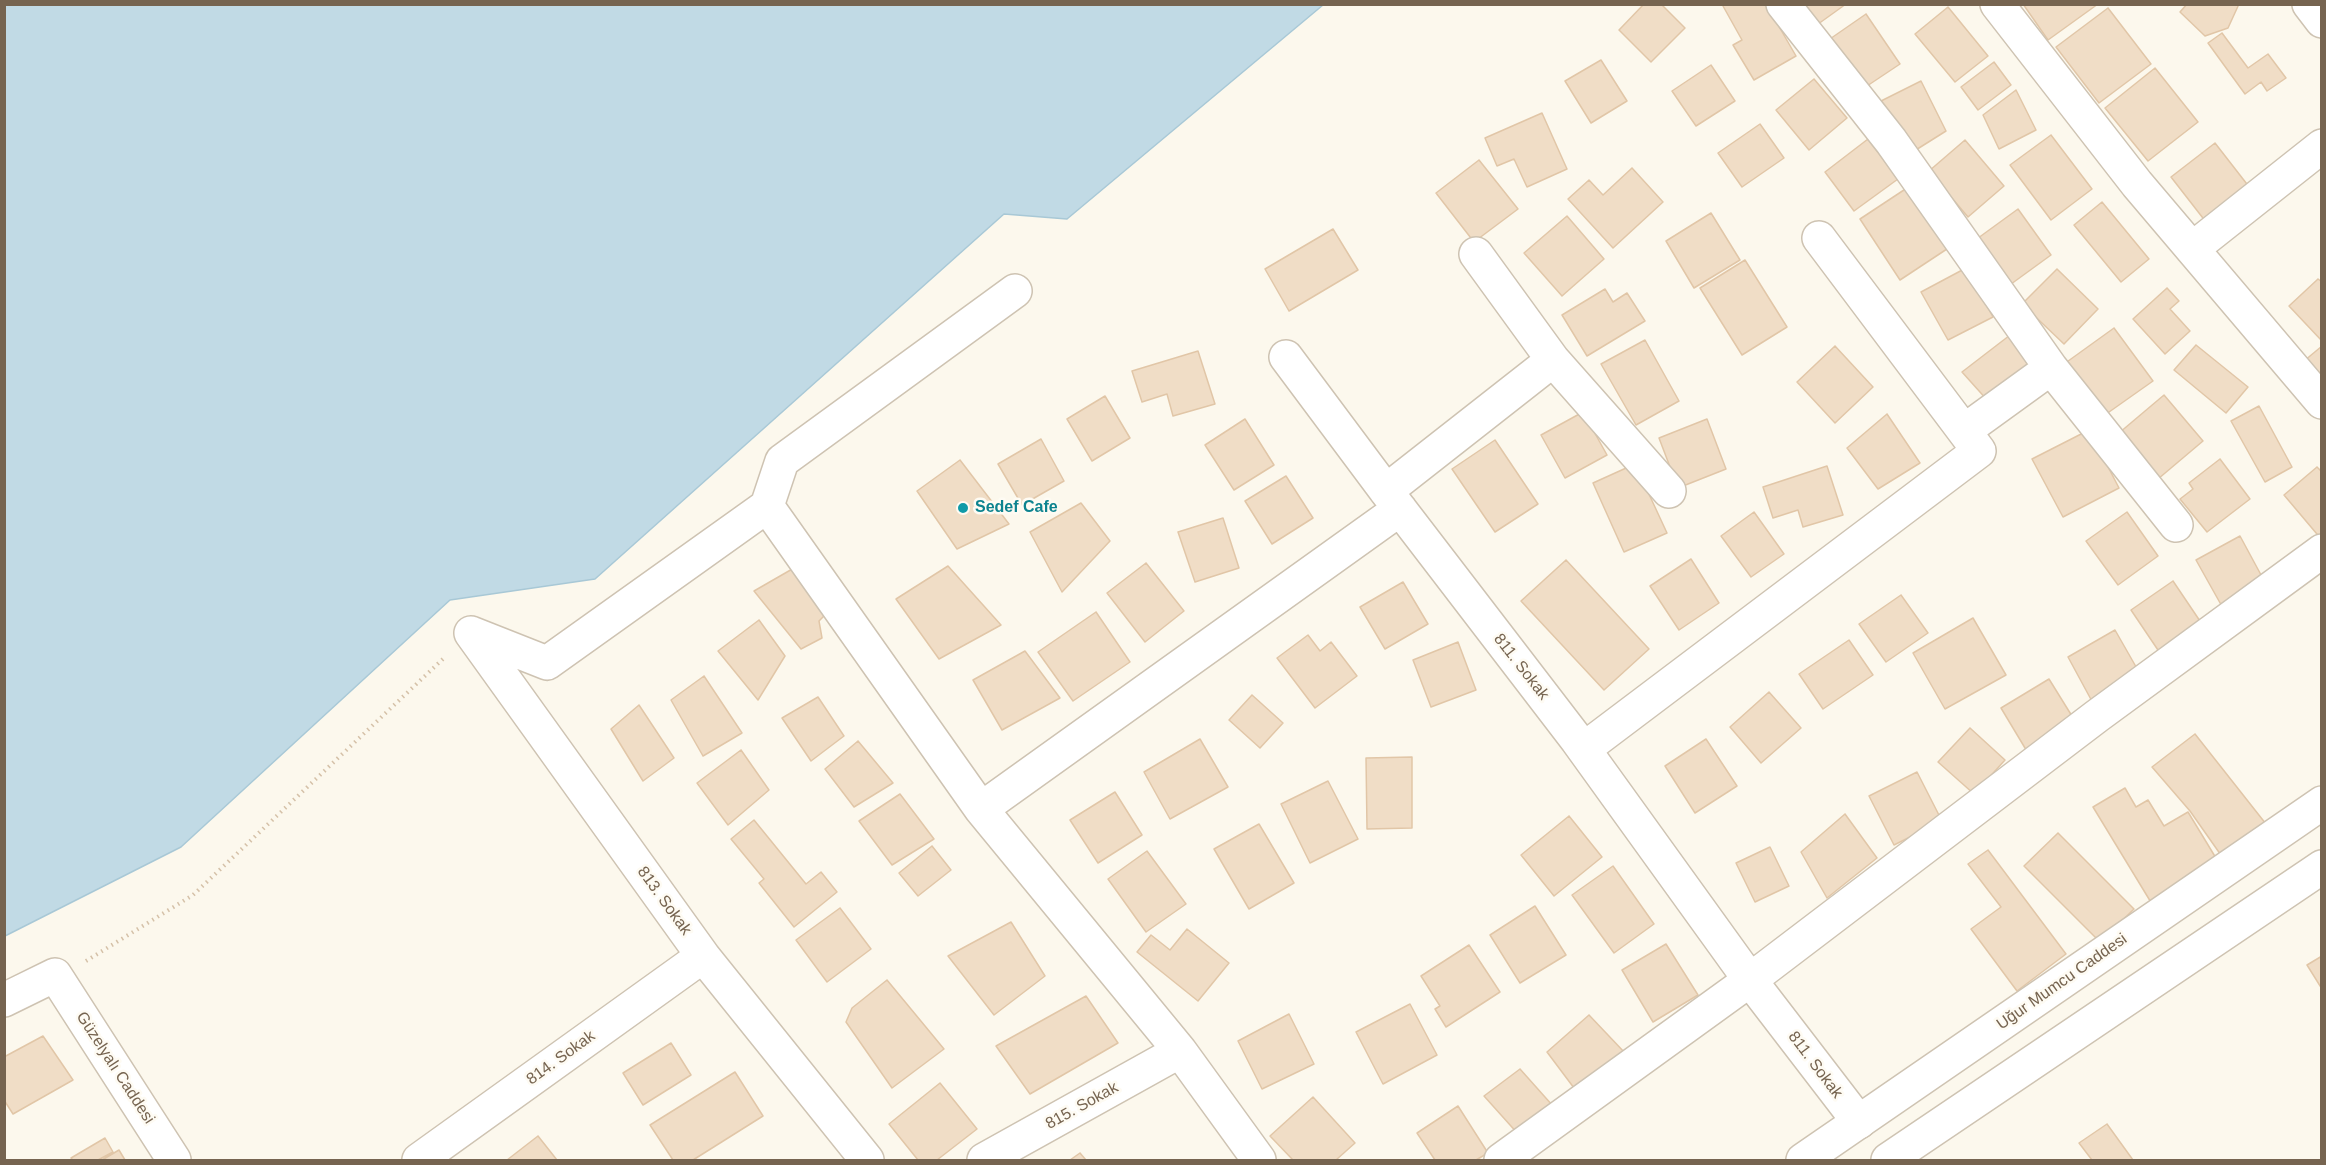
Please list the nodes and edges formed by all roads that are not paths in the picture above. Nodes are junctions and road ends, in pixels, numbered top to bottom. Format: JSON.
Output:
{"nodes":[{"id":1,"x":1783,"y":4,"type":"edge"},
{"id":2,"x":1998,"y":4,"type":"edge"},
{"id":3,"x":2309,"y":4,"type":"edge"},
{"id":4,"x":2322,"y":21,"type":"edge"},
{"id":5,"x":2322,"y":146,"type":"edge"},
{"id":6,"x":1819,"y":238,"type":"dead end"},
{"id":7,"x":2192,"y":249,"type":"junction"},
{"id":8,"x":1476,"y":254,"type":"dead end"},
{"id":9,"x":1015,"y":291,"type":"dead end"},
{"id":10,"x":1286,"y":357,"type":"dead end"},
{"id":11,"x":1553,"y":360,"type":"junction"},
{"id":12,"x":2051,"y":368,"type":"junction"},
{"id":13,"x":2322,"y":402,"type":"edge"},
{"id":14,"x":1964,"y":431,"type":"junction"},
{"id":15,"x":1670,"y":491,"type":"dead end"},
{"id":16,"x":1393,"y":500,"type":"junction"},
{"id":17,"x":767,"y":506,"type":"junction"},
{"id":18,"x":2176,"y":525,"type":"dead end"},
{"id":19,"x":2322,"y":551,"type":"edge"},
{"id":20,"x":1584,"y":749,"type":"junction"},
{"id":21,"x":2322,"y":803,"type":"edge"},
{"id":22,"x":981,"y":809,"type":"junction"},
{"id":23,"x":2322,"y":867,"type":"edge"},
{"id":24,"x":704,"y":956,"type":"junction"},
{"id":25,"x":1750,"y":980,"type":"junction"},
{"id":26,"x":4,"y":1000,"type":"edge"},
{"id":27,"x":1180,"y":1051,"type":"junction"},
{"id":28,"x":1859,"y":1122,"type":"junction"},
{"id":29,"x":1892,"y":1160,"type":"edge"},
{"id":30,"x":174,"y":1161,"type":"edge"},
{"id":31,"x":419,"y":1161,"type":"edge"},
{"id":32,"x":867,"y":1161,"type":"edge"},
{"id":33,"x":984,"y":1161,"type":"edge"},
{"id":34,"x":1259,"y":1161,"type":"edge"},
{"id":35,"x":1501,"y":1161,"type":"edge"},
{"id":36,"x":1803,"y":1161,"type":"edge"}],
"edges":[{"from":1,"to":12,"type":"street"},
{"from":2,"to":7,"type":"street"},
{"from":3,"to":4,"type":"street"},
{"from":5,"to":7,"type":"street"},
{"from":6,"to":14,"type":"street"},
{"from":7,"to":13,"type":"street"},
{"from":8,"to":11,"type":"street"},
{"from":9,"to":17,"type":"street"},
{"from":10,"to":16,"type":"street","name":"811. Sokak"},
{"from":11,"to":15,"type":"street"},
{"from":11,"to":16,"type":"street"},
{"from":12,"to":14,"type":"street"},
{"from":12,"to":18,"type":"street"},
{"from":14,"to":20,"type":"street"},
{"from":16,"to":20,"type":"street","name":"811. Sokak"},
{"from":16,"to":22,"type":"street"},
{"from":17,"to":22,"type":"street"},
{"from":17,"to":24,"type":"street","name":"813. Sokak"},
{"from":19,"to":25,"type":"street"},
{"from":20,"to":25,"type":"street","name":"811. Sokak"},
{"from":21,"to":28,"type":"street","name":"Uğur Mumcu Caddesi"},
{"from":22,"to":27,"type":"street"},
{"from":23,"to":29,"type":"street"},
{"from":24,"to":31,"type":"street","name":"814. Sokak"},
{"from":24,"to":32,"type":"street","name":"813. Sokak"},
{"from":25,"to":28,"type":"street","name":"811. Sokak"},
{"from":25,"to":35,"type":"street"},
{"from":26,"to":30,"type":"street","name":"Güzelyalı Caddesi"},
{"from":27,"to":33,"type":"street","name":"815. Sokak"},
{"from":27,"to":34,"type":"street"},
{"from":28,"to":36,"type":"street","name":"Uğur Mumcu Caddesi"}]}
